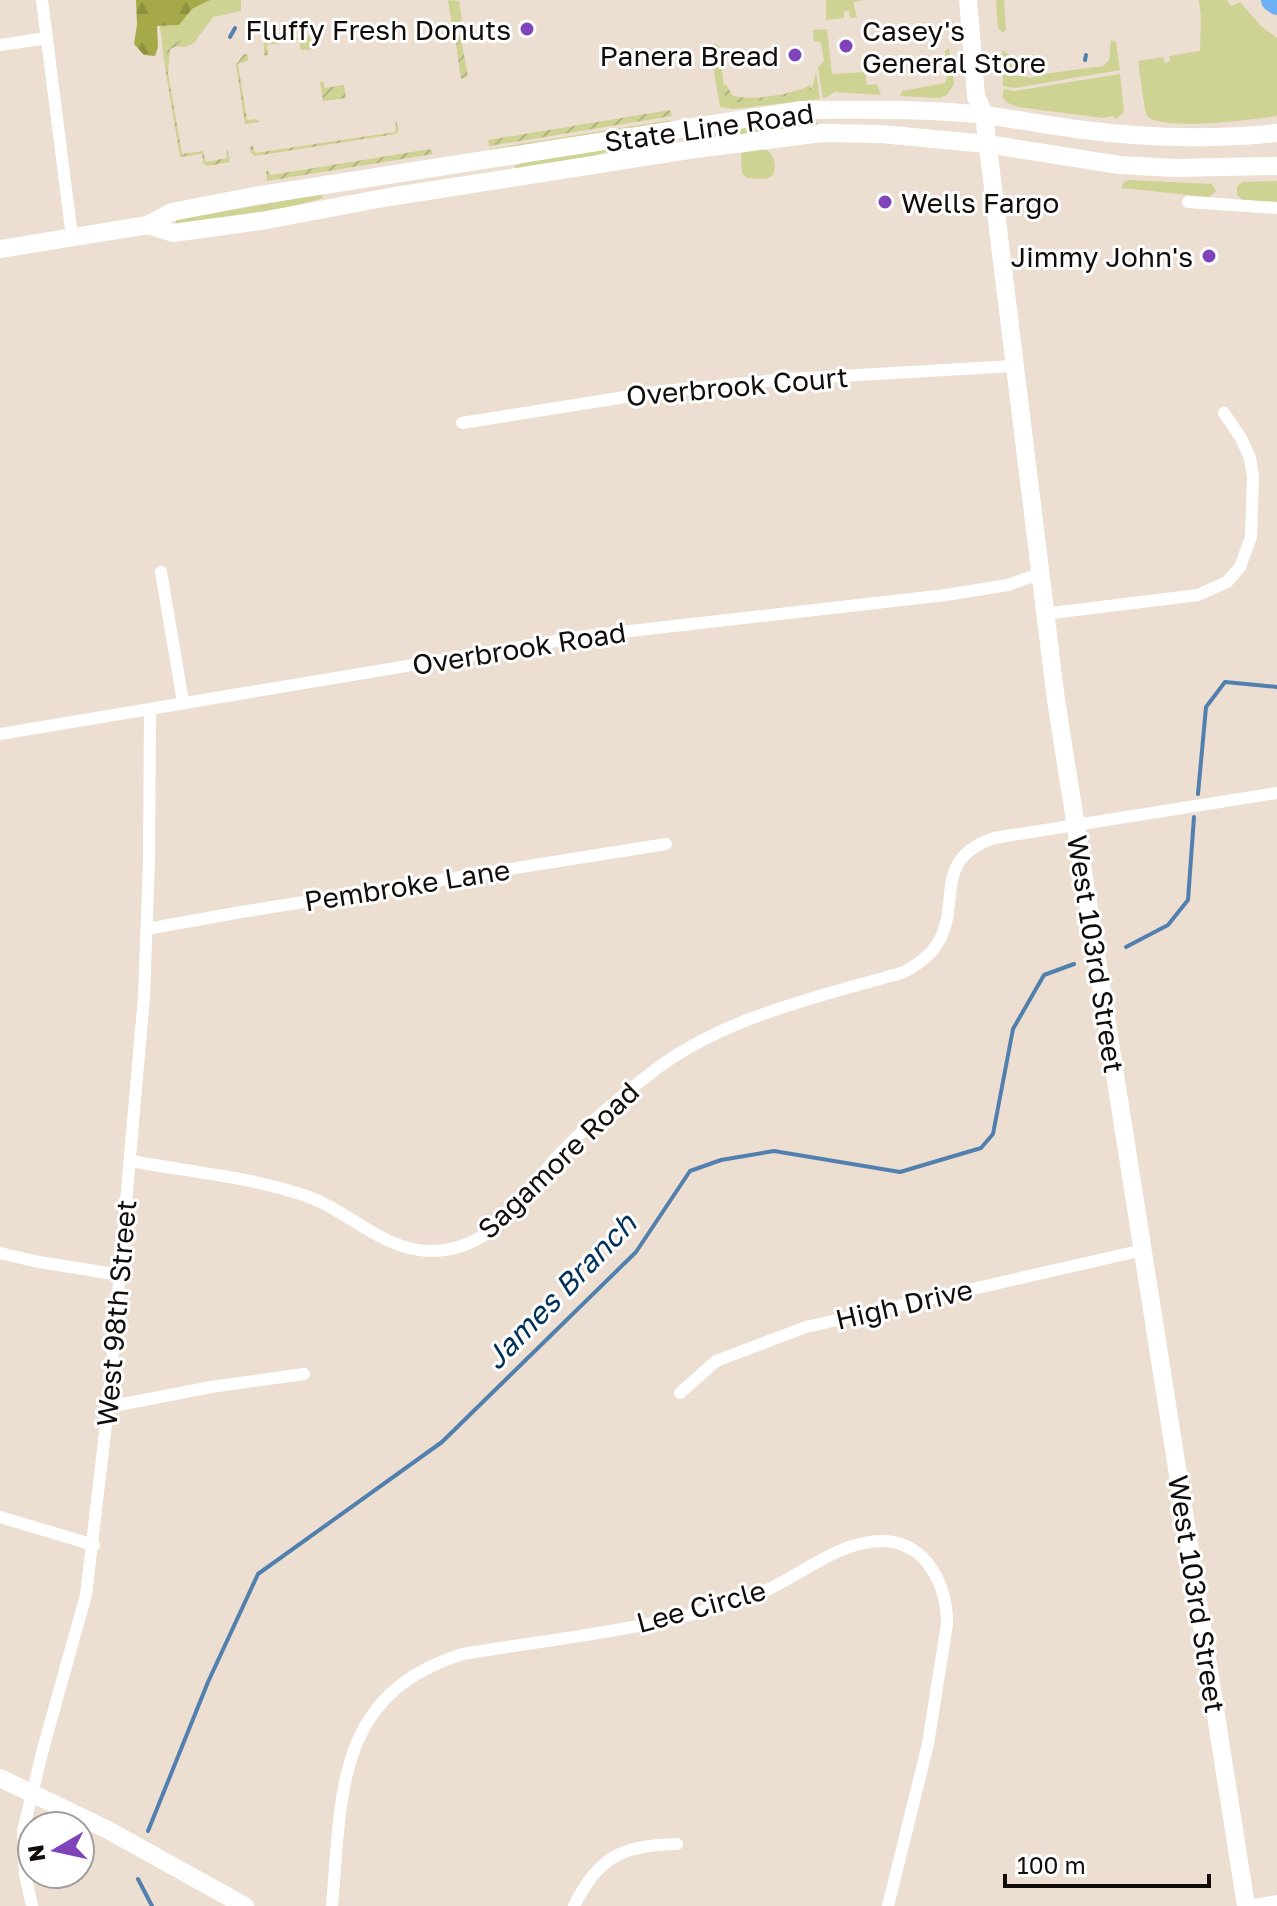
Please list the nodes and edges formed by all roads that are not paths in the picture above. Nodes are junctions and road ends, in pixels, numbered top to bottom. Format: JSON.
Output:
{"nodes":[{"id":1,"x":42,"y":0,"type":"edge"},
{"id":2,"x":968,"y":0,"type":"edge"},
{"id":3,"x":47,"y":38,"type":"junction"},
{"id":4,"x":0,"y":45,"type":"edge"},
{"id":5,"x":984,"y":115,"type":"junction"},
{"id":6,"x":1277,"y":133,"type":"edge"},
{"id":7,"x":987,"y":144,"type":"junction"},
{"id":8,"x":1277,"y":166,"type":"edge"},
{"id":9,"x":1188,"y":202,"type":"dead end"},
{"id":10,"x":1277,"y":208,"type":"edge"},
{"id":11,"x":148,"y":225,"type":"junction"},
{"id":12,"x":72,"y":237,"type":"junction"},
{"id":13,"x":0,"y":249,"type":"edge"},
{"id":14,"x":1014,"y":366,"type":"junction"},
{"id":15,"x":1224,"y":413,"type":"dead end"},
{"id":16,"x":462,"y":423,"type":"dead end"},
{"id":17,"x":161,"y":572,"type":"dead end"},
{"id":18,"x":1039,"y":574,"type":"junction"},
{"id":19,"x":1044,"y":614,"type":"junction"},
{"id":20,"x":183,"y":702,"type":"junction"},
{"id":21,"x":150,"y":710,"type":"junction"},
{"id":22,"x":0,"y":734,"type":"edge"},
{"id":23,"x":1277,"y":793,"type":"edge"},
{"id":24,"x":1075,"y":825,"type":"junction"},
{"id":25,"x":666,"y":844,"type":"dead end"},
{"id":26,"x":147,"y":929,"type":"junction"},
{"id":27,"x":131,"y":1161,"type":"junction"},
{"id":28,"x":1143,"y":1250,"type":"junction"},
{"id":29,"x":0,"y":1253,"type":"edge"},
{"id":30,"x":120,"y":1275,"type":"junction"},
{"id":31,"x":304,"y":1374,"type":"dead end"},
{"id":32,"x":680,"y":1393,"type":"dead end"},
{"id":33,"x":108,"y":1407,"type":"junction"},
{"id":34,"x":0,"y":1517,"type":"edge"},
{"id":35,"x":94,"y":1545,"type":"junction"},
{"id":36,"x":0,"y":1778,"type":"edge"},
{"id":37,"x":32,"y":1793,"type":"junction"},
{"id":38,"x":677,"y":1844,"type":"dead end"},
{"id":39,"x":1277,"y":1901,"type":"edge"},
{"id":40,"x":32,"y":1906,"type":"edge"},
{"id":41,"x":245,"y":1906,"type":"edge"},
{"id":42,"x":332,"y":1906,"type":"edge"},
{"id":43,"x":574,"y":1906,"type":"edge"},
{"id":44,"x":888,"y":1906,"type":"edge"},
{"id":45,"x":1248,"y":1906,"type":"edge"}],
"edges":[{"from":1,"to":3,"type":"street"},
{"from":2,"to":5,"type":"main road","name":"West 103rd Street"},
{"from":3,"to":4,"type":"street"},
{"from":3,"to":12,"type":"street"},
{"from":5,"to":6,"type":"main road","name":"State Line Road"},
{"from":5,"to":7,"type":"main road","name":"West 103rd Street"},
{"from":5,"to":11,"type":"main road","name":"State Line Road"},
{"from":7,"to":8,"type":"main road","name":"State Line Road"},
{"from":7,"to":11,"type":"main road","name":"State Line Road"},
{"from":7,"to":14,"type":"main road","name":"West 103rd Street"},
{"from":9,"to":10,"type":"street"},
{"from":11,"to":12,"type":"main road","name":"State Line Road"},
{"from":12,"to":13,"type":"main road","name":"State Line Road"},
{"from":14,"to":16,"type":"street","name":"Overbrook Court"},
{"from":14,"to":18,"type":"main road","name":"West 103rd Street"},
{"from":15,"to":19,"type":"street"},
{"from":17,"to":20,"type":"street"},
{"from":18,"to":19,"type":"main road","name":"West 103rd Street"},
{"from":18,"to":20,"type":"street","name":"Overbrook Road"},
{"from":19,"to":24,"type":"main road","name":"West 103rd Street"},
{"from":20,"to":21,"type":"street","name":"Overbrook Road"},
{"from":21,"to":22,"type":"street","name":"Overbrook Road"},
{"from":21,"to":26,"type":"street","name":"West 98th Street"},
{"from":23,"to":24,"type":"street","name":"Sagamore Road"},
{"from":24,"to":27,"type":"street","name":"Sagamore Road"},
{"from":24,"to":28,"type":"main road","name":"West 103rd Street"},
{"from":25,"to":26,"type":"street","name":"Pembroke Lane"},
{"from":26,"to":27,"type":"street","name":"West 98th Street"},
{"from":27,"to":30,"type":"street","name":"West 98th Street"},
{"from":28,"to":32,"type":"street","name":"High Drive"},
{"from":28,"to":45,"type":"main road","name":"West 103rd Street"},
{"from":29,"to":30,"type":"street"},
{"from":30,"to":33,"type":"street","name":"West 98th Street"},
{"from":31,"to":33,"type":"street"},
{"from":33,"to":35,"type":"street","name":"West 98th Street"},
{"from":34,"to":35,"type":"street"},
{"from":35,"to":37,"type":"street","name":"West 98th Street"},
{"from":36,"to":37,"type":"main road"},
{"from":37,"to":40,"type":"street","name":"West 98th Street"},
{"from":37,"to":41,"type":"main road"},
{"from":38,"to":43,"type":"street"},
{"from":39,"to":45,"type":"street"},
{"from":42,"to":44,"type":"street","name":"Lee Circle"}]}
